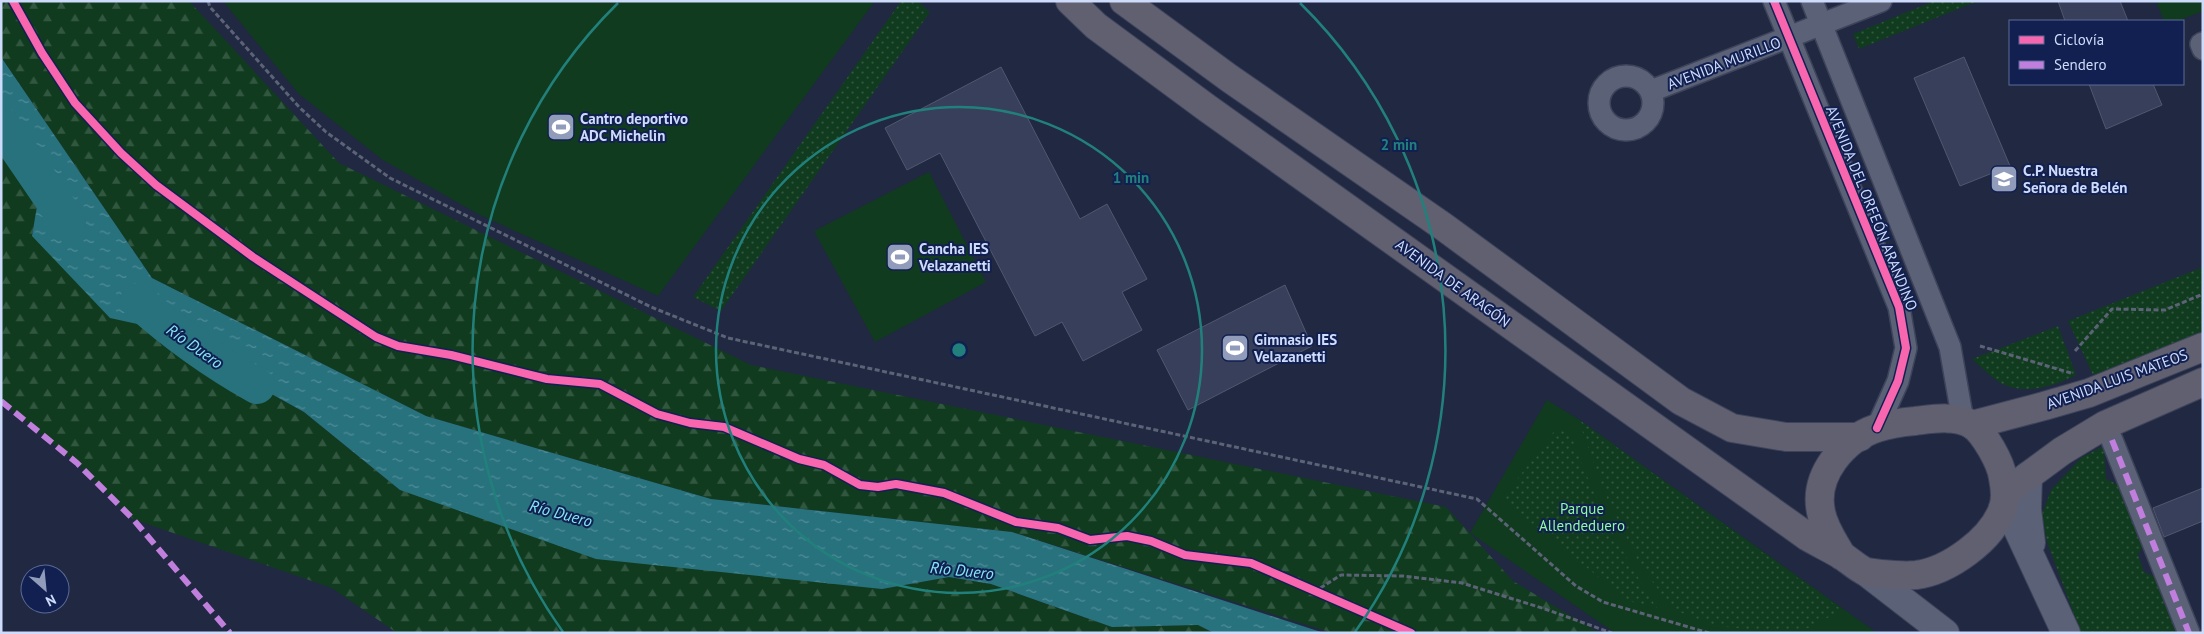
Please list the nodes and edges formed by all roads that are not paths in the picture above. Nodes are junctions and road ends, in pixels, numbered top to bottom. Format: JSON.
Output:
{"nodes":[{"id":1,"x":1070,"y":1,"type":"edge"},
{"id":2,"x":1124,"y":1,"type":"edge"},
{"id":3,"x":1774,"y":1,"type":"edge"},
{"id":4,"x":1812,"y":1,"type":"edge"},
{"id":5,"x":1881,"y":1,"type":"edge"},
{"id":6,"x":1821,"y":25,"type":"junction"},
{"id":7,"x":1789,"y":38,"type":"junction"},
{"id":8,"x":2203,"y":43,"type":"edge"},
{"id":9,"x":2203,"y":49,"type":"edge"},
{"id":10,"x":1651,"y":91,"type":"dead end"},
{"id":11,"x":2203,"y":347,"type":"edge"},
{"id":12,"x":2203,"y":382,"type":"edge"},
{"id":13,"x":1967,"y":423,"type":"junction"},
{"id":14,"x":1868,"y":433,"type":"junction"},
{"id":15,"x":2112,"y":440,"type":"dead end"},
{"id":16,"x":2028,"y":476,"type":"junction"},
{"id":17,"x":2004,"y":501,"type":"junction"},
{"id":18,"x":1842,"y":556,"type":"junction"},
{"id":19,"x":2035,"y":567,"type":"junction"},
{"id":20,"x":1866,"y":572,"type":"junction"},
{"id":21,"x":1944,"y":633,"type":"edge"},
{"id":22,"x":2066,"y":633,"type":"edge"},
{"id":23,"x":2189,"y":633,"type":"edge"}],
"edges":[{"from":1,"to":18,"type":"highway","name":"AVENIDA DE ARAGÓN"},
{"from":2,"to":14,"type":"highway"},
{"from":3,"to":7,"type":"street","name":"AVENIDA DEL ORFEÓN ARANDINO"},
{"from":4,"to":6,"type":"street","name":"AVENIDA DEL ORFEÓN ARANDINO"},
{"from":5,"to":6,"type":"street","name":"AVENIDA MURILLO"},
{"from":6,"to":7,"type":"street","name":"AVENIDA MURILLO"},
{"from":6,"to":13,"type":"street","name":"AVENIDA DEL ORFEÓN ARANDINO"},
{"from":7,"to":10,"type":"street","name":"AVENIDA MURILLO"},
{"from":7,"to":14,"type":"street","name":"AVENIDA DEL ORFEÓN ARANDINO"},
{"from":8,"to":9,"type":"street"},
{"from":11,"to":13,"type":"highway","name":"AVENIDA LUIS MATEOS"},
{"from":12,"to":16,"type":"highway"},
{"from":13,"to":14,"type":"highway"},
{"from":13,"to":17,"type":"highway"},
{"from":14,"to":18,"type":"highway"},
{"from":15,"to":23,"type":"street"},
{"from":16,"to":17,"type":"highway"},
{"from":16,"to":19,"type":"street"},
{"from":17,"to":19,"type":"street"},
{"from":17,"to":20,"type":"highway"},
{"from":18,"to":20,"type":"highway"},
{"from":19,"to":22,"type":"street"},
{"from":20,"to":21,"type":"street"}]}
